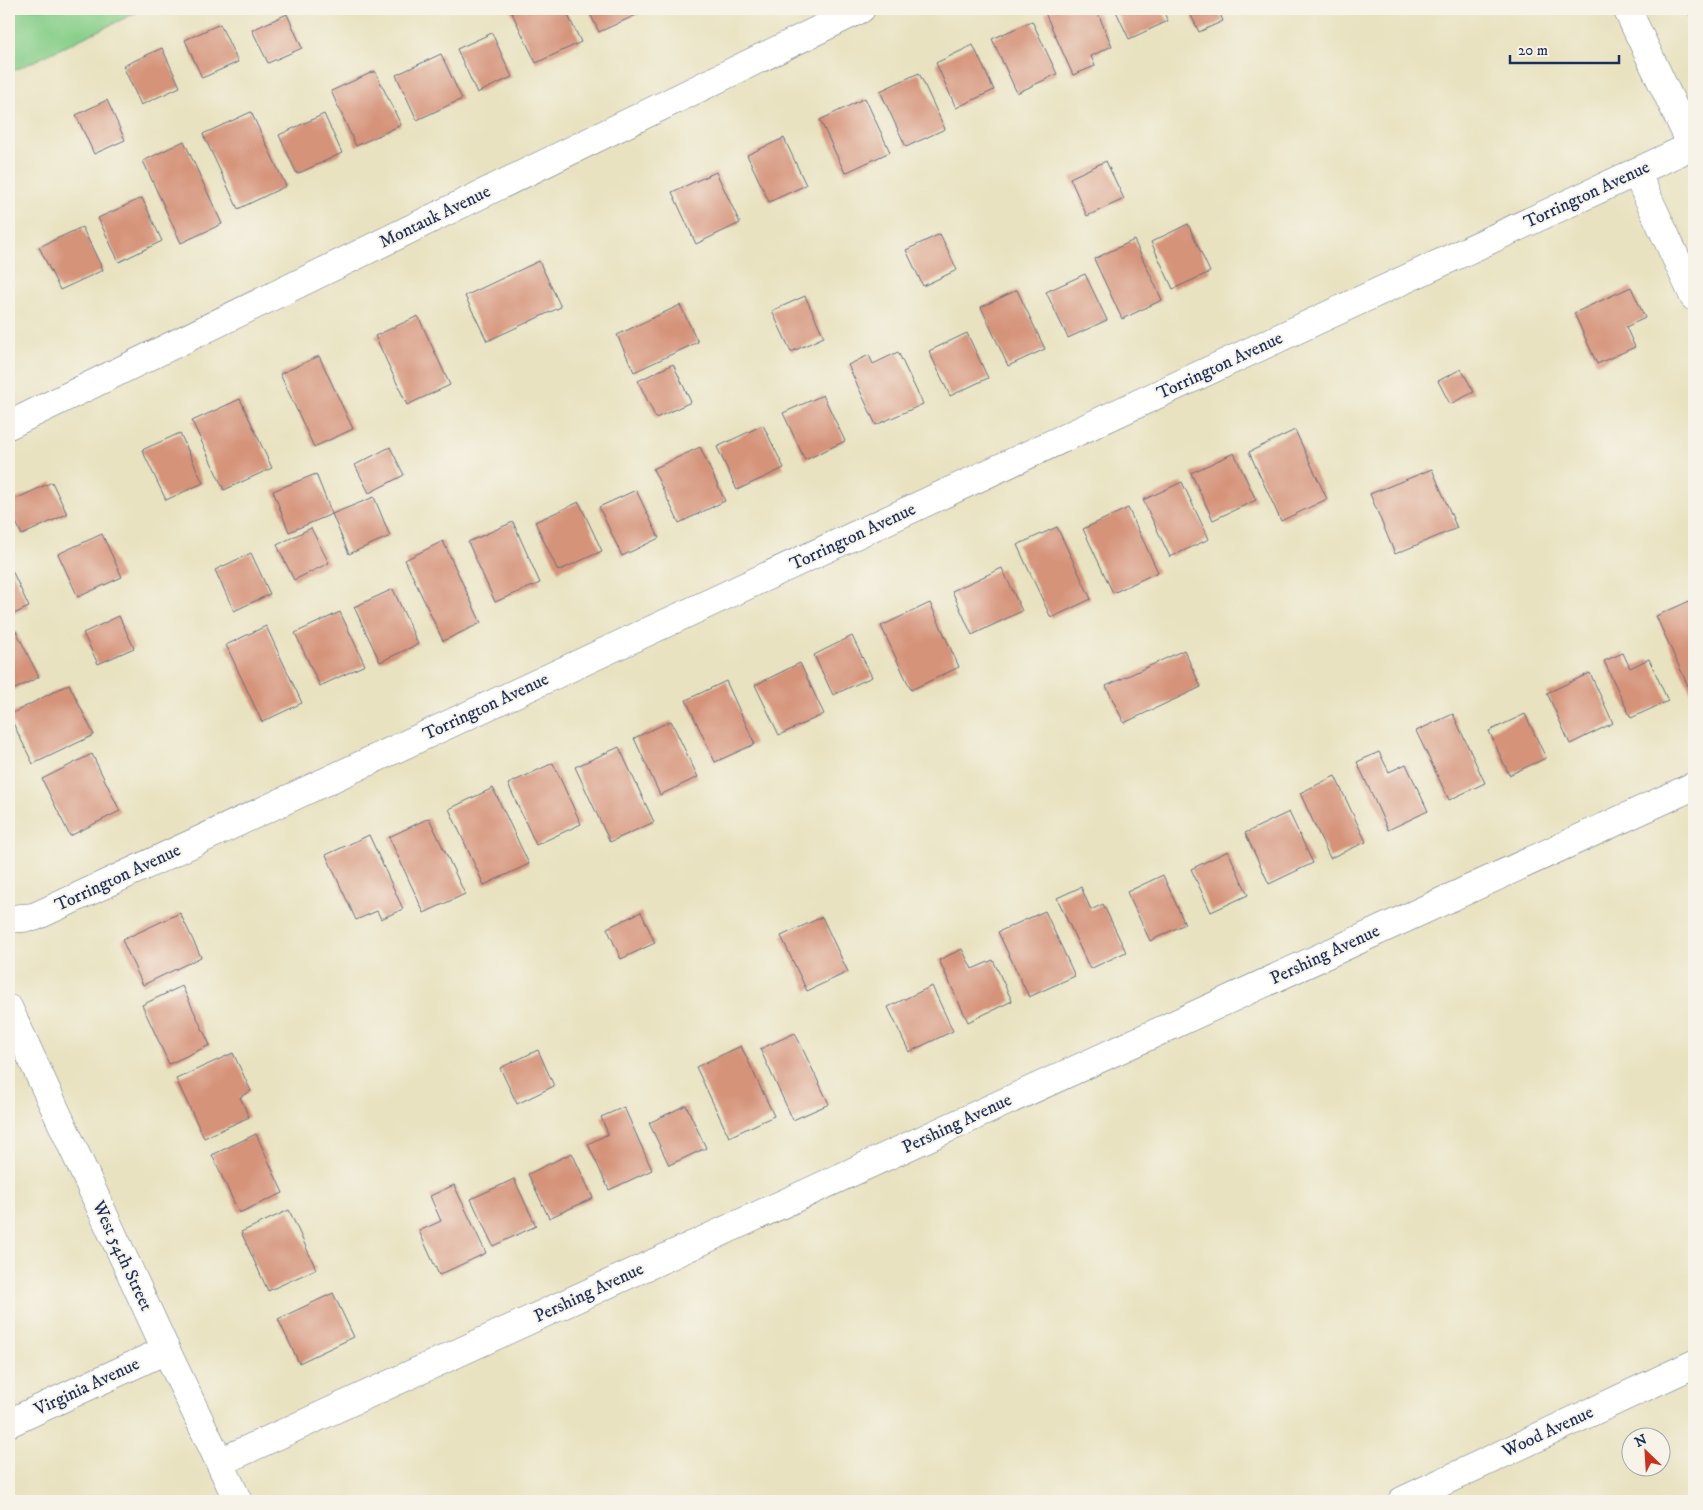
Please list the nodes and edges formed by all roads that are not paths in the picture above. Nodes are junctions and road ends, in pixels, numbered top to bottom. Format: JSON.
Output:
{"nodes":[{"id":1,"x":861,"y":9,"type":"edge"},
{"id":2,"x":1627,"y":9,"type":"edge"},
{"id":3,"x":1693,"y":145,"type":"edge"},
{"id":4,"x":1636,"y":172,"type":"junction"},
{"id":5,"x":1694,"y":297,"type":"edge"},
{"id":6,"x":9,"y":425,"type":"edge"},
{"id":7,"x":1694,"y":786,"type":"edge"},
{"id":8,"x":9,"y":919,"type":"edge"},
{"id":9,"x":9,"y":1010,"type":"edge"},
{"id":10,"x":166,"y":1350,"type":"junction"},
{"id":11,"x":1694,"y":1364,"type":"edge"},
{"id":12,"x":9,"y":1423,"type":"edge"},
{"id":13,"x":220,"y":1462,"type":"junction"},
{"id":14,"x":238,"y":1501,"type":"edge"},
{"id":15,"x":1402,"y":1501,"type":"edge"}],
"edges":[{"from":1,"to":6,"type":"street","name":"Montauk Avenue"},
{"from":2,"to":3,"type":"street"},
{"from":3,"to":4,"type":"street","name":"Torrington Avenue"},
{"from":4,"to":5,"type":"street"},
{"from":4,"to":8,"type":"street","name":"Torrington Avenue"},
{"from":7,"to":13,"type":"street","name":"Pershing Avenue"},
{"from":9,"to":10,"type":"street","name":"West 54th Street"},
{"from":10,"to":12,"type":"street","name":"Virginia Avenue"},
{"from":10,"to":13,"type":"street","name":"West 54th Street"},
{"from":11,"to":15,"type":"street","name":"Wood Avenue"},
{"from":13,"to":14,"type":"street","name":"West 54th Street"}]}
